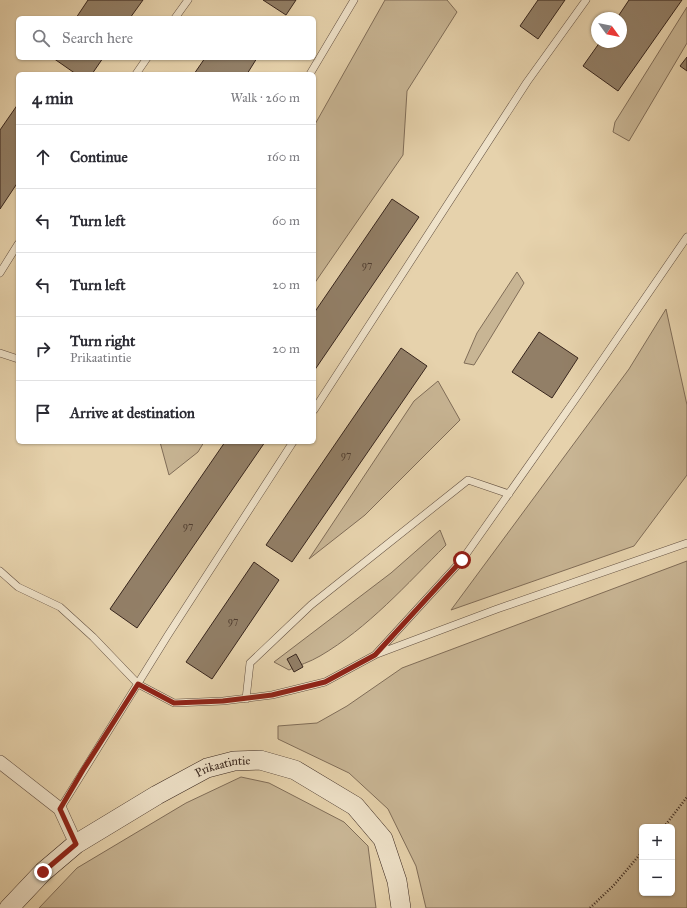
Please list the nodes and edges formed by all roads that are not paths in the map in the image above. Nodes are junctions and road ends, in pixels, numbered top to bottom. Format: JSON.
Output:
{"nodes":[{"id":1,"x":188,"y":0,"type":"edge"},
{"id":2,"x":354,"y":0,"type":"edge"},
{"id":3,"x":586,"y":0,"type":"edge"},
{"id":4,"x":176,"y":16,"type":"edge"},
{"id":5,"x":146,"y":60,"type":"edge"},
{"id":6,"x":138,"y":72,"type":"edge"},
{"id":7,"x":311,"y":72,"type":"edge"},
{"id":8,"x":687,"y":237,"type":"edge"},
{"id":9,"x":16,"y":246,"type":"edge"},
{"id":10,"x":3,"y":259,"type":"edge"},
{"id":11,"x":0,"y":273,"type":"edge"},
{"id":12,"x":0,"y":353,"type":"edge"},
{"id":13,"x":16,"y":358,"type":"edge"},
{"id":14,"x":316,"y":407,"type":"edge"},
{"id":15,"x":292,"y":444,"type":"edge"},
{"id":16,"x":509,"y":494,"type":"junction"},
{"id":17,"x":687,"y":543,"type":"edge"},
{"id":18,"x":0,"y":571,"type":"edge"},
{"id":19,"x":375,"y":655,"type":"junction"},
{"id":20,"x":138,"y":684,"type":"junction"},
{"id":21,"x":246,"y":699,"type":"junction"},
{"id":22,"x":0,"y":762,"type":"edge"},
{"id":23,"x":60,"y":809,"type":"junction"},
{"id":24,"x":76,"y":844,"type":"junction"},
{"id":25,"x":9,"y":908,"type":"edge"},
{"id":26,"x":401,"y":908,"type":"edge"}],
"edges":[{"from":1,"to":4,"type":"lane"},
{"from":2,"to":7,"type":"lane"},
{"from":3,"to":14,"type":"lane"},
{"from":5,"to":6,"type":"lane"},
{"from":8,"to":16,"type":"lane"},
{"from":9,"to":10,"type":"lane"},
{"from":10,"to":11,"type":"lane"},
{"from":12,"to":13,"type":"lane"},
{"from":15,"to":20,"type":"lane"},
{"from":16,"to":19,"type":"lane"},
{"from":16,"to":21,"type":"lane"},
{"from":17,"to":19,"type":"lane"},
{"from":18,"to":20,"type":"lane"},
{"from":19,"to":21,"type":"lane"},
{"from":20,"to":21,"type":"lane"},
{"from":20,"to":23,"type":"lane"},
{"from":22,"to":23,"type":"street"},
{"from":23,"to":24,"type":"street"},
{"from":24,"to":25,"type":"street","name":"Prikaatintie"},
{"from":24,"to":26,"type":"street","name":"Prikaatintie"}]}
